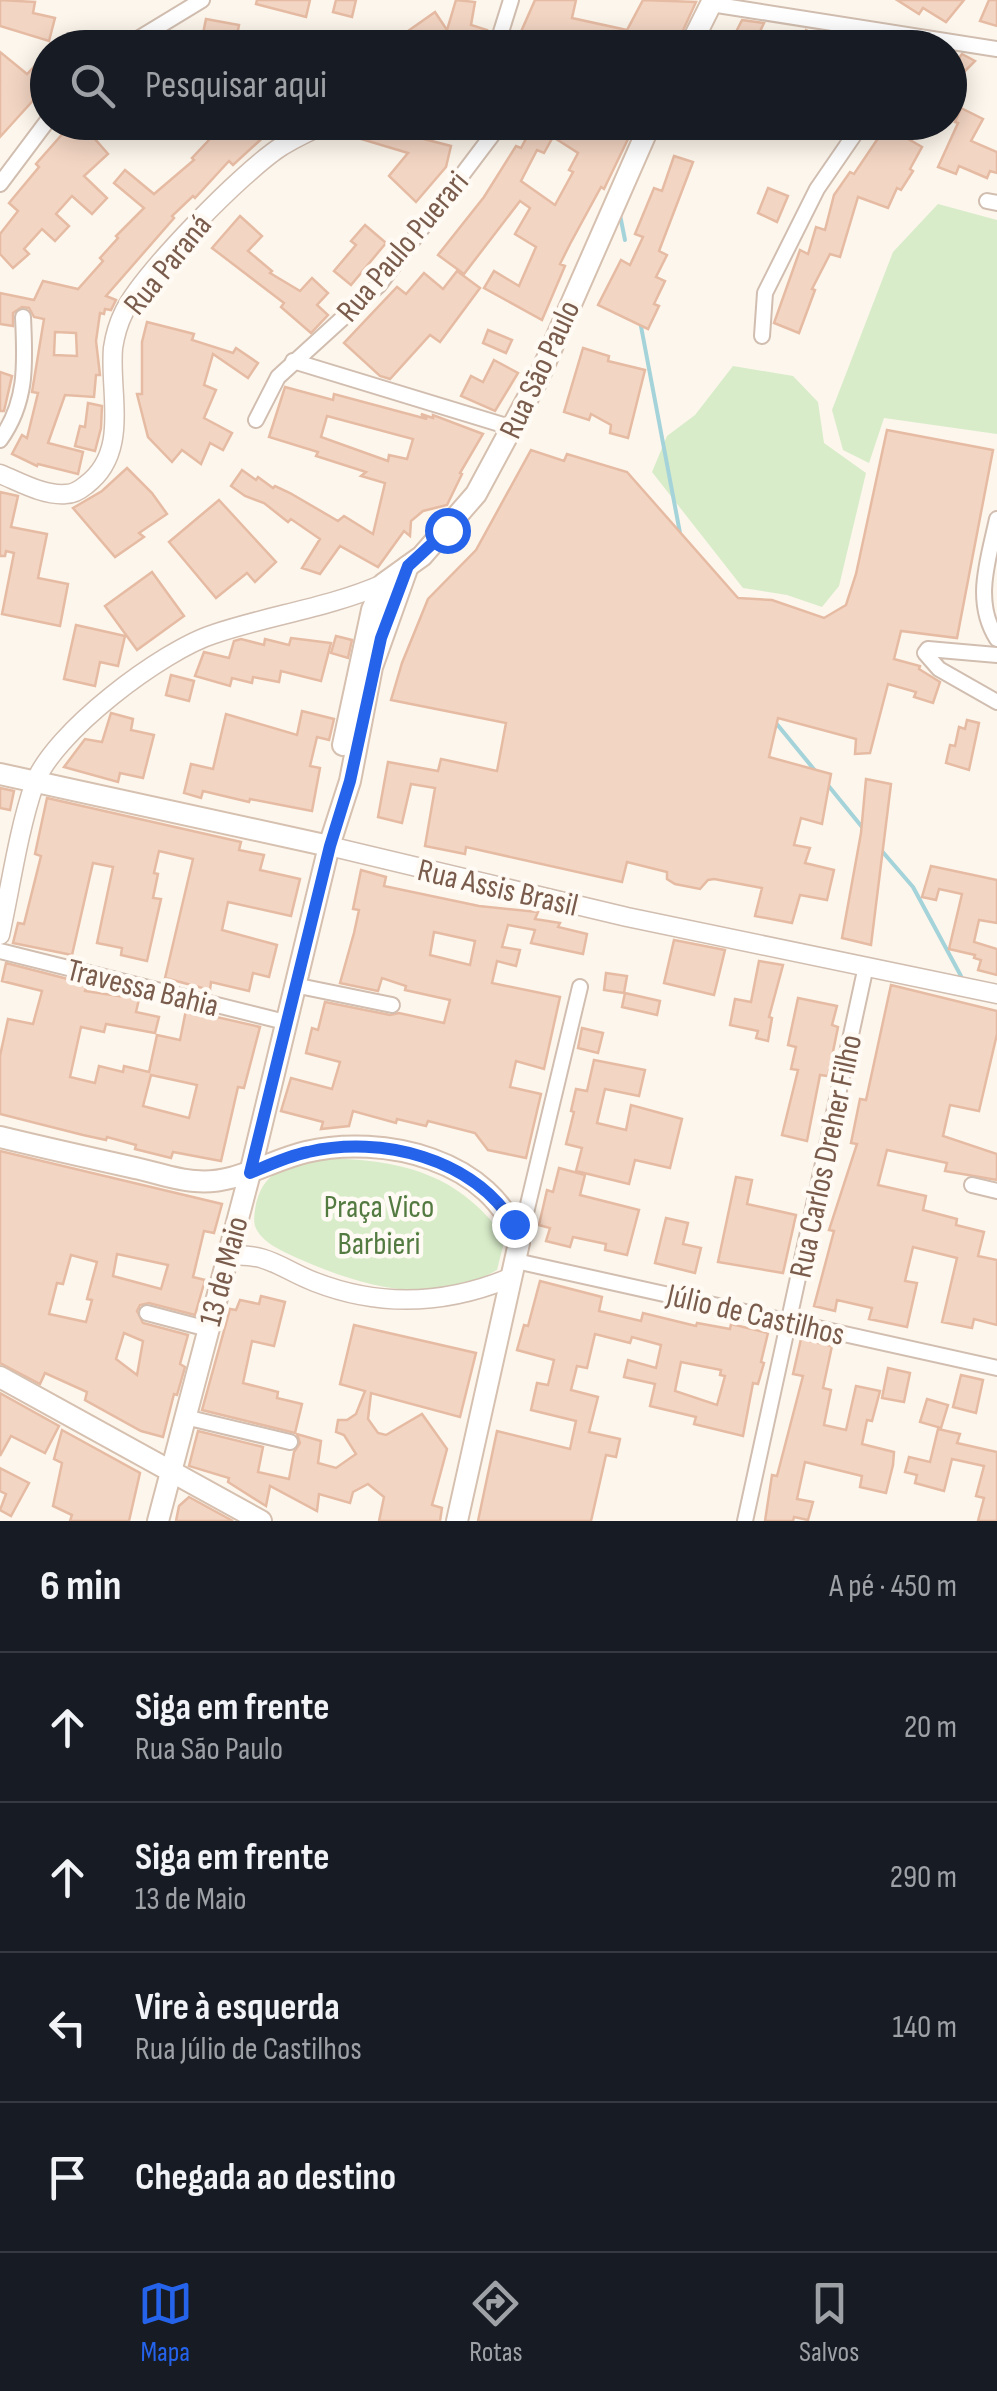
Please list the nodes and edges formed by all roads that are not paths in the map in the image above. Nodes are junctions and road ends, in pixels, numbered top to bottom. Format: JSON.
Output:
{"nodes":[{"id":1,"x":202,"y":0,"type":"edge"},
{"id":2,"x":512,"y":0,"type":"edge"},
{"id":3,"x":712,"y":2,"type":"edge"},
{"id":4,"x":153,"y":30,"type":"edge"},
{"id":5,"x":502,"y":30,"type":"edge"},
{"id":6,"x":698,"y":30,"type":"edge"},
{"id":7,"x":860,"y":30,"type":"edge"},
{"id":8,"x":967,"y":46,"type":"edge"},
{"id":9,"x":997,"y":49,"type":"edge"},
{"id":10,"x":33,"y":140,"type":"edge"},
{"id":11,"x":297,"y":140,"type":"edge"},
{"id":12,"x":488,"y":140,"type":"edge"},
{"id":13,"x":638,"y":140,"type":"edge"},
{"id":14,"x":852,"y":140,"type":"edge"},
{"id":15,"x":0,"y":184,"type":"edge"},
{"id":16,"x":23,"y":317,"type":"dead end"},
{"id":17,"x":762,"y":336,"type":"dead end"},
{"id":18,"x":293,"y":361,"type":"junction"},
{"id":19,"x":256,"y":420,"type":"dead end"},
{"id":20,"x":513,"y":428,"type":"junction"},
{"id":21,"x":0,"y":440,"type":"edge"},
{"id":22,"x":0,"y":474,"type":"edge"},
{"id":23,"x":997,"y":520,"type":"edge"},
{"id":24,"x":408,"y":566,"type":"junction"},
{"id":25,"x":372,"y":593,"type":"junction"},
{"id":26,"x":997,"y":640,"type":"edge"},
{"id":27,"x":997,"y":655,"type":"edge"},
{"id":28,"x":372,"y":667,"type":"junction"},
{"id":29,"x":997,"y":702,"type":"edge"},
{"id":30,"x":0,"y":774,"type":"edge"},
{"id":31,"x":35,"y":781,"type":"junction"},
{"id":32,"x":330,"y":846,"type":"junction"},
{"id":33,"x":0,"y":935,"type":"edge"},
{"id":34,"x":0,"y":951,"type":"edge"},
{"id":35,"x":866,"y":966,"type":"junction"},
{"id":36,"x":294,"y":985,"type":"junction"},
{"id":37,"x":580,"y":987,"type":"dead end"},
{"id":38,"x":997,"y":994,"type":"edge"},
{"id":39,"x":392,"y":1006,"type":"dead end"},
{"id":40,"x":285,"y":1022,"type":"junction"},
{"id":41,"x":0,"y":1138,"type":"edge"},
{"id":42,"x":250,"y":1173,"type":"junction"},
{"id":43,"x":194,"y":1182,"type":"junction"},
{"id":44,"x":972,"y":1185,"type":"dead end"},
{"id":45,"x":997,"y":1191,"type":"edge"},
{"id":46,"x":237,"y":1216,"type":"junction"},
{"id":47,"x":228,"y":1256,"type":"junction"},
{"id":48,"x":516,"y":1260,"type":"junction"},
{"id":49,"x":148,"y":1312,"type":"dead end"},
{"id":50,"x":790,"y":1322,"type":"junction"},
{"id":51,"x":208,"y":1329,"type":"junction"},
{"id":52,"x":997,"y":1368,"type":"edge"},
{"id":53,"x":0,"y":1377,"type":"edge"},
{"id":54,"x":184,"y":1417,"type":"junction"},
{"id":55,"x":290,"y":1442,"type":"dead end"},
{"id":56,"x":172,"y":1470,"type":"junction"},
{"id":57,"x":158,"y":1521,"type":"edge"},
{"id":58,"x":261,"y":1521,"type":"edge"},
{"id":59,"x":457,"y":1521,"type":"edge"},
{"id":60,"x":745,"y":1521,"type":"edge"}],
"edges":[{"from":1,"to":4,"type":"street"},
{"from":2,"to":5,"type":"street"},
{"from":3,"to":6,"type":"main road"},
{"from":3,"to":7,"type":"street"},
{"from":8,"to":9,"type":"street"},
{"from":10,"to":15,"type":"street"},
{"from":11,"to":22,"type":"street","name":"Rua Paraná"},
{"from":12,"to":18,"type":"street","name":"Rua Paulo Puerari"},
{"from":13,"to":20,"type":"main road","name":"Rua São Paulo"},
{"from":14,"to":17,"type":"street"},
{"from":16,"to":21,"type":"street"},
{"from":18,"to":19,"type":"street","name":"Rua Paulo Puerari"},
{"from":18,"to":20,"type":"street"},
{"from":20,"to":24,"type":"main road","name":"Rua São Paulo"},
{"from":23,"to":26,"type":"street"},
{"from":24,"to":25,"type":"main road","name":"Rua São Paulo"},
{"from":24,"to":28,"type":"main road","name":"13 de Maio"},
{"from":25,"to":28,"type":"main road"},
{"from":25,"to":31,"type":"street"},
{"from":25,"to":32,"type":"main road","name":"13 de Maio"},
{"from":27,"to":29,"type":"street"},
{"from":28,"to":32,"type":"main road","name":"13 de Maio"},
{"from":30,"to":31,"type":"main road","name":"Rua Assis Brasil"},
{"from":31,"to":32,"type":"main road","name":"Rua Assis Brasil"},
{"from":31,"to":33,"type":"street"},
{"from":32,"to":35,"type":"street","name":"Rua Assis Brasil"},
{"from":32,"to":36,"type":"main road","name":"13 de Maio"},
{"from":34,"to":40,"type":"street","name":"Travessa Bahia"},
{"from":35,"to":38,"type":"street","name":"Rua Assis Brasil"},
{"from":35,"to":50,"type":"street","name":"Rua Carlos Dreher Filho"},
{"from":36,"to":39,"type":"street"},
{"from":36,"to":40,"type":"main road","name":"13 de Maio"},
{"from":37,"to":48,"type":"street"},
{"from":40,"to":42,"type":"main road","name":"13 de Maio"},
{"from":41,"to":43,"type":"main road"},
{"from":42,"to":43,"type":"main road"},
{"from":42,"to":46,"type":"main road","name":"13 de Maio"},
{"from":42,"to":48,"type":"main road"},
{"from":43,"to":46,"type":"main road"},
{"from":44,"to":45,"type":"street"},
{"from":46,"to":47,"type":"main road","name":"13 de Maio"},
{"from":47,"to":48,"type":"street"},
{"from":47,"to":51,"type":"main road","name":"13 de Maio"},
{"from":48,"to":50,"type":"street","name":"Júlio de Castilhos"},
{"from":48,"to":59,"type":"main road"},
{"from":49,"to":51,"type":"street"},
{"from":50,"to":52,"type":"street","name":"Júlio de Castilhos"},
{"from":50,"to":60,"type":"street","name":"Rua Carlos Dreher Filho"},
{"from":51,"to":54,"type":"main road","name":"13 de Maio"},
{"from":53,"to":56,"type":"main road"},
{"from":54,"to":55,"type":"street"},
{"from":54,"to":56,"type":"main road","name":"13 de Maio"},
{"from":56,"to":57,"type":"main road","name":"13 de Maio"},
{"from":56,"to":58,"type":"main road"}]}
